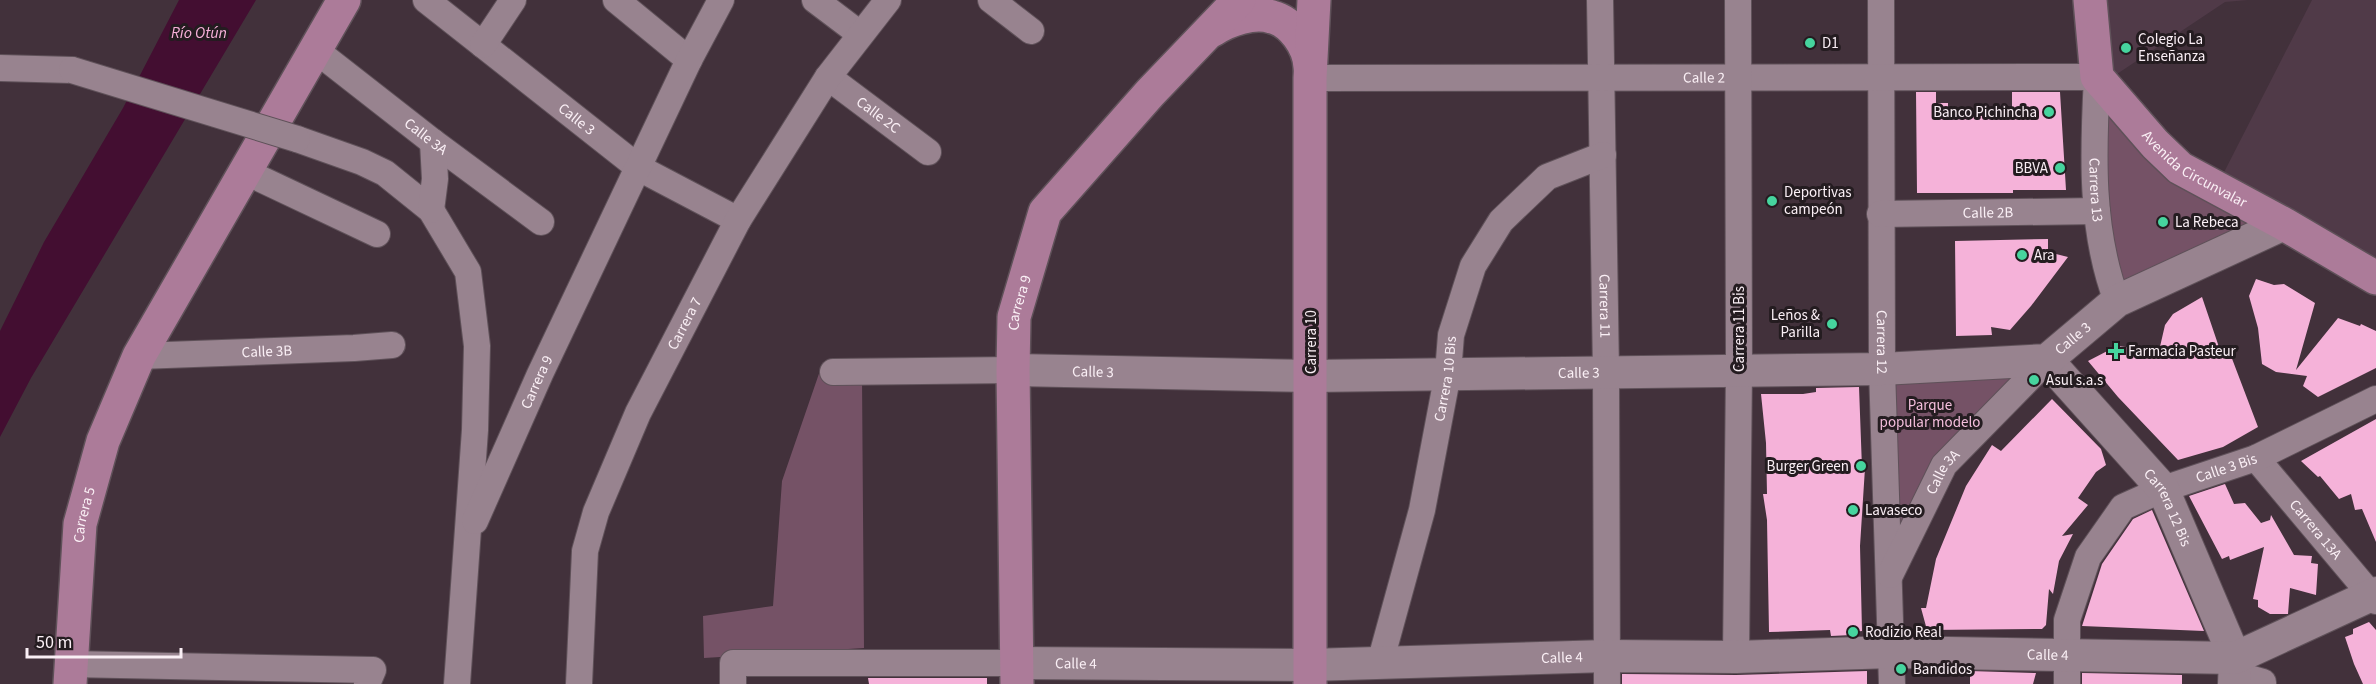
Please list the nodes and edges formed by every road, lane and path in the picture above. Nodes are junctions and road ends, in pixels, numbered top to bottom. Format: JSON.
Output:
{"nodes":[{"id":1,"x":344,"y":0,"type":"edge"},
{"id":2,"x":426,"y":0,"type":"edge"},
{"id":3,"x":513,"y":0,"type":"edge"},
{"id":4,"x":616,"y":0,"type":"edge"},
{"id":5,"x":720,"y":0,"type":"edge"},
{"id":6,"x":815,"y":0,"type":"edge"},
{"id":7,"x":888,"y":0,"type":"edge"},
{"id":8,"x":991,"y":0,"type":"edge"},
{"id":9,"x":1239,"y":0,"type":"edge"},
{"id":10,"x":1314,"y":0,"type":"edge"},
{"id":11,"x":1600,"y":0,"type":"edge"},
{"id":12,"x":1738,"y":0,"type":"edge"},
{"id":13,"x":1881,"y":0,"type":"edge"},
{"id":14,"x":2090,"y":0,"type":"edge"},
{"id":15,"x":1030,"y":32,"type":"dead end"},
{"id":16,"x":860,"y":34,"type":"junction"},
{"id":17,"x":1204,"y":36,"type":"junction"},
{"id":18,"x":483,"y":45,"type":"junction"},
{"id":19,"x":314,"y":49,"type":"junction"},
{"id":20,"x":689,"y":60,"type":"junction"},
{"id":21,"x":0,"y":68,"type":"edge"},
{"id":22,"x":1601,"y":76,"type":"junction"},
{"id":23,"x":828,"y":77,"type":"junction"},
{"id":24,"x":1739,"y":77,"type":"junction"},
{"id":25,"x":1310,"y":78,"type":"junction"},
{"id":26,"x":1882,"y":78,"type":"junction"},
{"id":27,"x":2100,"y":80,"type":"junction"},
{"id":28,"x":433,"y":142,"type":"junction"},
{"id":29,"x":928,"y":152,"type":"dead end"},
{"id":30,"x":1603,"y":155,"type":"junction"},
{"id":31,"x":639,"y":168,"type":"junction"},
{"id":32,"x":246,"y":172,"type":"junction"},
{"id":33,"x":431,"y":210,"type":"junction"},
{"id":34,"x":2097,"y":211,"type":"junction"},
{"id":35,"x":1880,"y":214,"type":"junction"},
{"id":36,"x":738,"y":220,"type":"junction"},
{"id":37,"x":541,"y":222,"type":"dead end"},
{"id":38,"x":2284,"y":224,"type":"junction"},
{"id":39,"x":377,"y":234,"type":"dead end"},
{"id":40,"x":2376,"y":278,"type":"edge"},
{"id":41,"x":2117,"y":301,"type":"junction"},
{"id":42,"x":393,"y":345,"type":"dead end"},
{"id":43,"x":139,"y":357,"type":"junction"},
{"id":44,"x":2047,"y":360,"type":"junction"},
{"id":45,"x":1739,"y":369,"type":"junction"},
{"id":46,"x":1882,"y":369,"type":"junction"},
{"id":47,"x":1012,"y":370,"type":"junction"},
{"id":48,"x":832,"y":372,"type":"dead end"},
{"id":49,"x":1606,"y":372,"type":"junction"},
{"id":50,"x":1448,"y":373,"type":"junction"},
{"id":51,"x":1311,"y":376,"type":"junction"},
{"id":52,"x":2376,"y":399,"type":"edge"},
{"id":53,"x":2256,"y":458,"type":"junction"},
{"id":54,"x":2163,"y":489,"type":"junction"},
{"id":55,"x":467,"y":541,"type":"junction"},
{"id":56,"x":1888,"y":578,"type":"junction"},
{"id":57,"x":2374,"y":596,"type":"edge"},
{"id":58,"x":1892,"y":652,"type":"junction"},
{"id":59,"x":1736,"y":657,"type":"junction"},
{"id":60,"x":1380,"y":663,"type":"junction"},
{"id":61,"x":2067,"y":669,"type":"edge"},
{"id":62,"x":1607,"y":670,"type":"edge"},
{"id":63,"x":1017,"y":673,"type":"edge"},
{"id":64,"x":70,"y":674,"type":"edge"},
{"id":65,"x":733,"y":674,"type":"edge"},
{"id":66,"x":1310,"y":675,"type":"edge"},
{"id":67,"x":2242,"y":675,"type":"edge"},
{"id":68,"x":367,"y":684,"type":"edge"},
{"id":69,"x":457,"y":684,"type":"edge"},
{"id":70,"x":579,"y":684,"type":"edge"},
{"id":71,"x":1892,"y":684,"type":"edge"}],
"edges":[{"from":1,"to":19,"type":"main road","name":"Carrera 5"},
{"from":2,"to":18,"type":"street","name":"Calle 3"},
{"from":3,"to":18,"type":"street"},
{"from":4,"to":20,"type":"street"},
{"from":5,"to":20,"type":"street","name":"Carrera 9"},
{"from":6,"to":16,"type":"street"},
{"from":7,"to":16,"type":"street","name":"Carrera 7"},
{"from":8,"to":15,"type":"street"},
{"from":9,"to":17,"type":"main road","name":"Carrera 9"},
{"from":10,"to":25,"type":"main road","name":"Carrera 10"},
{"from":11,"to":22,"type":"street","name":"Carrera 11"},
{"from":12,"to":24,"type":"street","name":"Carrera 11 Bis"},
{"from":13,"to":26,"type":"street","name":"Carrera 12"},
{"from":14,"to":27,"type":"main road"},
{"from":16,"to":23,"type":"street","name":"Carrera 7"},
{"from":17,"to":25,"type":"main road"},
{"from":17,"to":47,"type":"main road","name":"Carrera 9"},
{"from":18,"to":31,"type":"street","name":"Calle 3"},
{"from":19,"to":28,"type":"street","name":"Calle 3A"},
{"from":19,"to":32,"type":"main road","name":"Carrera 5"},
{"from":20,"to":31,"type":"street","name":"Carrera 9"},
{"from":21,"to":33,"type":"street","bridge":true},
{"from":22,"to":24,"type":"street","name":"Calle 2"},
{"from":22,"to":25,"type":"street","name":"Calle 2"},
{"from":22,"to":30,"type":"street","name":"Carrera 11"},
{"from":23,"to":29,"type":"street","name":"Calle 2C"},
{"from":23,"to":36,"type":"street","name":"Carrera 7"},
{"from":24,"to":26,"type":"street","name":"Calle 2"},
{"from":24,"to":45,"type":"street","name":"Carrera 11 Bis"},
{"from":25,"to":51,"type":"main road","name":"Carrera 10"},
{"from":26,"to":27,"type":"street","name":"Calle 2"},
{"from":26,"to":35,"type":"street","name":"Carrera 12"},
{"from":27,"to":34,"type":"street","name":"Carrera 13"},
{"from":27,"to":38,"type":"main road","name":"Avenida Circunvalar"},
{"from":28,"to":33,"type":"street"},
{"from":28,"to":37,"type":"street","name":"Calle 3A"},
{"from":30,"to":49,"type":"street","name":"Carrera 11"},
{"from":30,"to":50,"type":"street","name":"Carrera 10 Bis"},
{"from":31,"to":36,"type":"street","name":"Calle 3"},
{"from":31,"to":55,"type":"street","name":"Carrera 9"},
{"from":32,"to":39,"type":"street"},
{"from":32,"to":43,"type":"main road","name":"Carrera 5"},
{"from":33,"to":55,"type":"street"},
{"from":34,"to":35,"type":"street","name":"Calle 2B"},
{"from":34,"to":41,"type":"street","name":"Carrera 13"},
{"from":35,"to":46,"type":"street","name":"Carrera 12"},
{"from":36,"to":70,"type":"street","name":"Carrera 7"},
{"from":38,"to":40,"type":"main road","name":"Avenida Circunvalar"},
{"from":38,"to":41,"type":"street","name":"Calle 3"},
{"from":41,"to":44,"type":"street","name":"Calle 3"},
{"from":42,"to":43,"type":"street","name":"Calle 3B"},
{"from":43,"to":64,"type":"main road","name":"Carrera 5"},
{"from":44,"to":46,"type":"street","name":"Calle 3"},
{"from":44,"to":54,"type":"street","name":"Carrera 12 Bis"},
{"from":44,"to":56,"type":"street","name":"Calle 3A"},
{"from":45,"to":46,"type":"street","name":"Calle 3"},
{"from":45,"to":49,"type":"street","name":"Calle 3"},
{"from":45,"to":59,"type":"street","name":"Carrera 11 Bis"},
{"from":46,"to":56,"type":"street","name":"Carrera 12"},
{"from":47,"to":48,"type":"street","name":"Calle 3"},
{"from":47,"to":51,"type":"street","name":"Calle 3"},
{"from":47,"to":63,"type":"main road","name":"Carrera 9"},
{"from":49,"to":50,"type":"street","name":"Calle 3"},
{"from":49,"to":62,"type":"street","name":"Carrera 11"},
{"from":50,"to":51,"type":"street","name":"Calle 3"},
{"from":50,"to":60,"type":"street","name":"Carrera 10 Bis"},
{"from":51,"to":66,"type":"main road","name":"Carrera 10"},
{"from":52,"to":53,"type":"street","name":"Calle 3 Bis"},
{"from":53,"to":54,"type":"street","name":"Calle 3 Bis"},
{"from":53,"to":57,"type":"street","name":"Carrera 13A"},
{"from":54,"to":61,"type":"street","name":"Calle 3 Bis"},
{"from":54,"to":67,"type":"street","name":"Carrera 12 Bis"},
{"from":55,"to":69,"type":"street"},
{"from":56,"to":58,"type":"street","name":"Carrera 12"},
{"from":57,"to":67,"type":"street","name":"Calle 4"},
{"from":58,"to":59,"type":"street","name":"Calle 4"},
{"from":58,"to":61,"type":"street","name":"Calle 4"},
{"from":58,"to":71,"type":"street","name":"Carrera 12"},
{"from":59,"to":62,"type":"street","name":"Calle 4"},
{"from":60,"to":62,"type":"street","name":"Calle 4"},
{"from":60,"to":66,"type":"street","name":"Calle 4"},
{"from":61,"to":67,"type":"street","name":"Calle 4"},
{"from":63,"to":65,"type":"street","name":"Calle 4"},
{"from":63,"to":66,"type":"street","name":"Calle 4"},
{"from":64,"to":68,"type":"street"}]}
